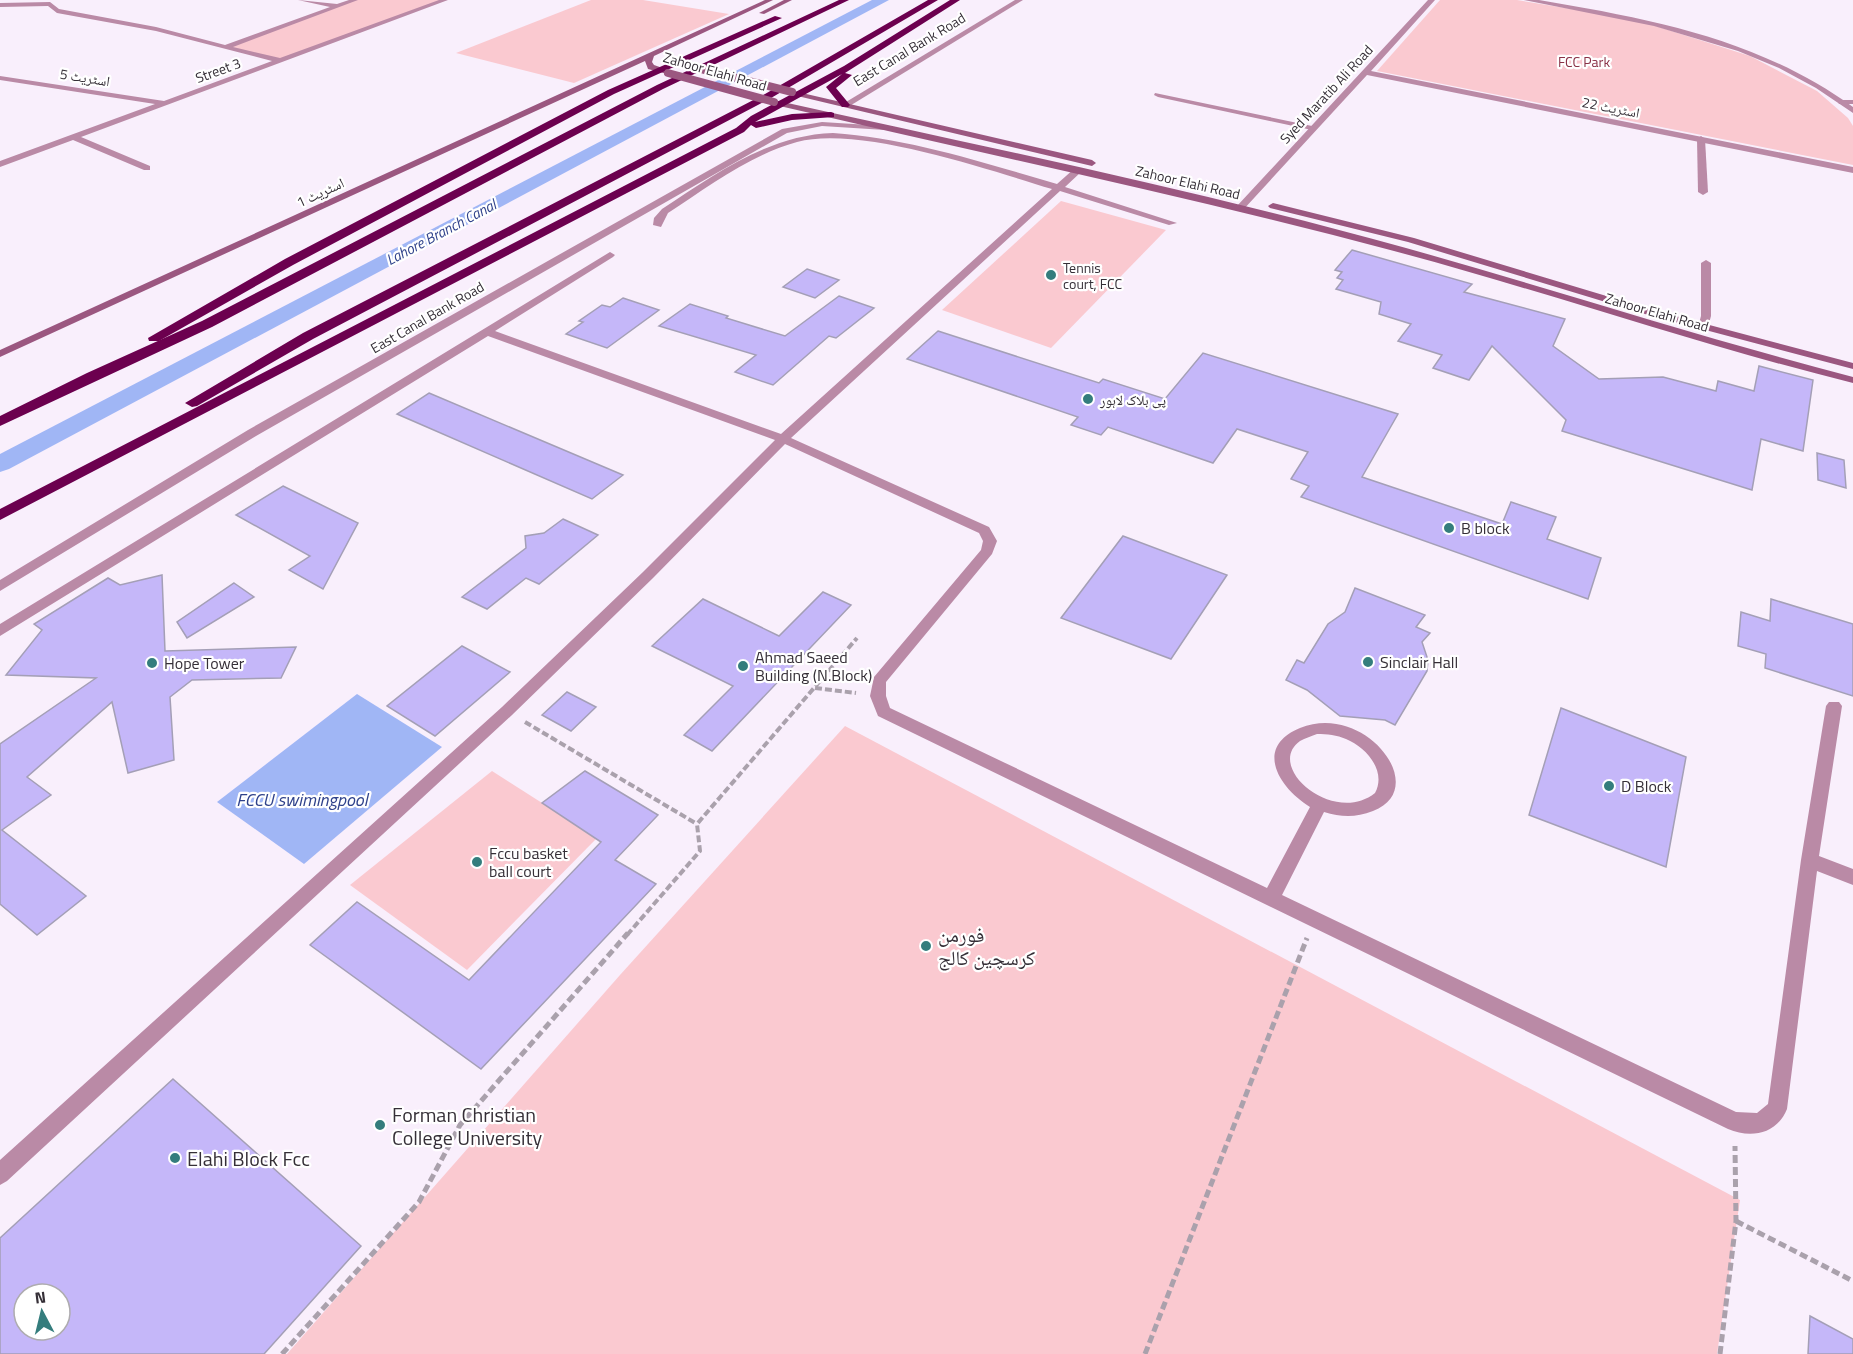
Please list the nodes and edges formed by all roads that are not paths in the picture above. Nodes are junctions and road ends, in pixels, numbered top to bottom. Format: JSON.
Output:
{"nodes":[{"id":1,"x":301,"y":0,"type":"edge"},
{"id":2,"x":355,"y":0,"type":"edge"},
{"id":3,"x":445,"y":0,"type":"edge"},
{"id":4,"x":770,"y":0,"type":"edge"},
{"id":5,"x":789,"y":0,"type":"edge"},
{"id":6,"x":819,"y":0,"type":"edge"},
{"id":7,"x":845,"y":0,"type":"edge"},
{"id":8,"x":934,"y":0,"type":"edge"},
{"id":9,"x":956,"y":0,"type":"edge"},
{"id":10,"x":1020,"y":0,"type":"edge"},
{"id":11,"x":1432,"y":0,"type":"edge"},
{"id":12,"x":1527,"y":0,"type":"edge"},
{"id":13,"x":53,"y":2,"type":"edge"},
{"id":14,"x":0,"y":5,"type":"edge"},
{"id":15,"x":337,"y":6,"type":"junction"},
{"id":16,"x":228,"y":46,"type":"junction"},
{"id":17,"x":651,"y":55,"type":"junction"},
{"id":18,"x":281,"y":61,"type":"junction"},
{"id":19,"x":681,"y":64,"type":"junction"},
{"id":20,"x":847,"y":68,"type":"junction"},
{"id":21,"x":618,"y":70,"type":"junction"},
{"id":22,"x":664,"y":72,"type":"junction"},
{"id":23,"x":1364,"y":72,"type":"junction"},
{"id":24,"x":0,"y":78,"type":"edge"},
{"id":25,"x":795,"y":93,"type":"junction"},
{"id":26,"x":1158,"y":95,"type":"dead end"},
{"id":27,"x":778,"y":102,"type":"junction"},
{"id":28,"x":1842,"y":102,"type":"junction"},
{"id":29,"x":1853,"y":102,"type":"edge"},
{"id":30,"x":166,"y":103,"type":"junction"},
{"id":31,"x":845,"y":105,"type":"junction"},
{"id":32,"x":1853,"y":111,"type":"edge"},
{"id":33,"x":831,"y":116,"type":"junction"},
{"id":34,"x":885,"y":128,"type":"junction"},
{"id":35,"x":1312,"y":128,"type":"junction"},
{"id":36,"x":740,"y":130,"type":"junction"},
{"id":37,"x":73,"y":137,"type":"junction"},
{"id":38,"x":1701,"y":139,"type":"junction"},
{"id":39,"x":0,"y":164,"type":"edge"},
{"id":40,"x":1098,"y":164,"type":"dead end"},
{"id":41,"x":147,"y":168,"type":"dead end"},
{"id":42,"x":1078,"y":170,"type":"junction"},
{"id":43,"x":1121,"y":170,"type":"dead end"},
{"id":44,"x":1853,"y":170,"type":"edge"},
{"id":45,"x":1059,"y":189,"type":"junction"},
{"id":46,"x":1703,"y":192,"type":"dead end"},
{"id":47,"x":1247,"y":200,"type":"junction"},
{"id":48,"x":1240,"y":208,"type":"junction"},
{"id":49,"x":1172,"y":223,"type":"dead end"},
{"id":50,"x":658,"y":225,"type":"dead end"},
{"id":51,"x":610,"y":255,"type":"dead end"},
{"id":52,"x":1706,"y":263,"type":"dead end"},
{"id":53,"x":1703,"y":327,"type":"junction"},
{"id":54,"x":487,"y":332,"type":"junction"},
{"id":55,"x":0,"y":354,"type":"edge"},
{"id":56,"x":1853,"y":366,"type":"edge"},
{"id":57,"x":92,"y":376,"type":"junction"},
{"id":58,"x":1853,"y":380,"type":"edge"},
{"id":59,"x":0,"y":422,"type":"edge"},
{"id":60,"x":783,"y":439,"type":"junction"},
{"id":61,"x":0,"y":514,"type":"edge"},
{"id":62,"x":0,"y":586,"type":"edge"},
{"id":63,"x":0,"y":631,"type":"edge"},
{"id":64,"x":1834,"y":706,"type":"dead end"},
{"id":65,"x":1319,"y":805,"type":"junction"},
{"id":66,"x":1810,"y":860,"type":"junction"},
{"id":67,"x":1853,"y":877,"type":"edge"},
{"id":68,"x":1270,"y":900,"type":"junction"},
{"id":69,"x":0,"y":1174,"type":"edge"}],
"edges":[{"from":1,"to":15,"type":"street"},
{"from":2,"to":15,"type":"street"},
{"from":3,"to":18,"type":"street","name":"Street 3"},
{"from":4,"to":17,"type":"main road","name":"Zahoor Elahi Road"},
{"from":5,"to":19,"type":"main road"},
{"from":6,"to":19,"type":"highway"},
{"from":7,"to":57,"type":"highway"},
{"from":8,"to":61,"type":"highway"},
{"from":9,"to":20,"type":"highway"},
{"from":10,"to":31,"type":"street","name":"East Canal Bank Road"},
{"from":11,"to":23,"type":"street","name":"Syed Maratib Ali Road"},
{"from":12,"to":28,"type":"street"},
{"from":13,"to":14,"type":"street"},
{"from":13,"to":16,"type":"street"},
{"from":15,"to":16,"type":"street"},
{"from":16,"to":18,"type":"street"},
{"from":17,"to":21,"type":"main road","name":"اسٹریٹ 1"},
{"from":17,"to":22,"type":"main road","name":"Zahoor Elahi Road"},
{"from":18,"to":30,"type":"street","name":"Street 3"},
{"from":19,"to":22,"type":"highway"},
{"from":19,"to":25,"type":"main road","bridge":true},
{"from":20,"to":25,"type":"highway"},
{"from":20,"to":31,"type":"highway"},
{"from":21,"to":22,"type":"main road"},
{"from":21,"to":55,"type":"main road","name":"اسٹریٹ 1"},
{"from":22,"to":27,"type":"main road","name":"Zahoor Elahi Road","bridge":true},
{"from":22,"to":57,"type":"highway"},
{"from":23,"to":35,"type":"street","name":"Syed Maratib Ali Road"},
{"from":23,"to":38,"type":"street","name":"اسٹریٹ 22"},
{"from":24,"to":30,"type":"street","name":"اسٹریٹ 5"},
{"from":25,"to":27,"type":"highway"},
{"from":25,"to":31,"type":"main road"},
{"from":26,"to":35,"type":"street"},
{"from":27,"to":33,"type":"main road","name":"Zahoor Elahi Road"},
{"from":27,"to":36,"type":"highway"},
{"from":28,"to":29,"type":"street"},
{"from":28,"to":32,"type":"street"},
{"from":30,"to":37,"type":"street","name":"Street 3"},
{"from":31,"to":40,"type":"main road"},
{"from":33,"to":34,"type":"main road","name":"Zahoor Elahi Road"},
{"from":33,"to":36,"type":"highway"},
{"from":34,"to":42,"type":"main road","name":"Zahoor Elahi Road"},
{"from":34,"to":62,"type":"street","name":"East Canal Bank Road"},
{"from":35,"to":47,"type":"street","name":"Syed Maratib Ali Road"},
{"from":36,"to":61,"type":"highway"},
{"from":37,"to":39,"type":"street","name":"Street 3"},
{"from":37,"to":41,"type":"street"},
{"from":38,"to":44,"type":"street","name":"اسٹریٹ 22"},
{"from":38,"to":46,"type":"street"},
{"from":42,"to":45,"type":"street"},
{"from":42,"to":48,"type":"main road","name":"Zahoor Elahi Road"},
{"from":43,"to":47,"type":"main road","name":"Zahoor Elahi Road"},
{"from":45,"to":49,"type":"street"},
{"from":45,"to":50,"type":"street"},
{"from":45,"to":60,"type":"street"},
{"from":47,"to":48,"type":"street","name":"Syed Maratib Ali Road"},
{"from":47,"to":53,"type":"main road","name":"Zahoor Elahi Road"},
{"from":48,"to":58,"type":"main road","name":"Zahoor Elahi Road"},
{"from":51,"to":54,"type":"street"},
{"from":52,"to":53,"type":"street"},
{"from":53,"to":56,"type":"main road","name":"Zahoor Elahi Road"},
{"from":54,"to":60,"type":"street"},
{"from":54,"to":63,"type":"street"},
{"from":57,"to":59,"type":"highway"},
{"from":60,"to":68,"type":"street"},
{"from":60,"to":69,"type":"street"},
{"from":64,"to":66,"type":"street"},
{"from":65,"to":65,"type":"street"},
{"from":65,"to":68,"type":"street"},
{"from":66,"to":67,"type":"street"},
{"from":66,"to":68,"type":"street"}]}
